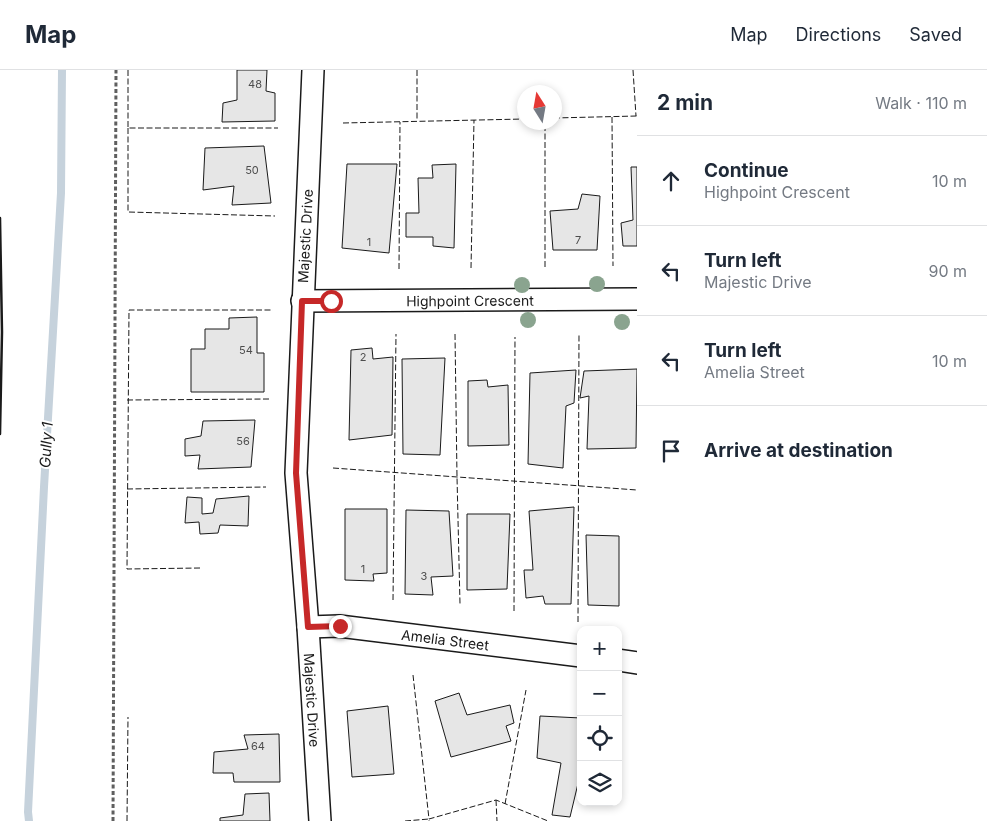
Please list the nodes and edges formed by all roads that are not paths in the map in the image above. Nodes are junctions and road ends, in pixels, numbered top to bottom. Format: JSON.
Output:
{"nodes":[{"id":1,"x":313,"y":70,"type":"edge"},
{"id":2,"x":637,"y":299,"type":"edge"},
{"id":3,"x":302,"y":301,"type":"junction"},
{"id":4,"x":308,"y":627,"type":"junction"},
{"id":5,"x":577,"y":656,"type":"edge"},
{"id":6,"x":622,"y":660,"type":"edge"},
{"id":7,"x":637,"y":662,"type":"edge"},
{"id":8,"x":320,"y":821,"type":"edge"}],
"edges":[{"from":1,"to":3,"type":"street","name":"Majestic Drive"},
{"from":2,"to":3,"type":"street","name":"Highpoint Crescent"},
{"from":3,"to":4,"type":"street","name":"Majestic Drive"},
{"from":4,"to":5,"type":"street","name":"Amelia Street"},
{"from":4,"to":8,"type":"street","name":"Majestic Drive"},
{"from":6,"to":7,"type":"street"}]}
